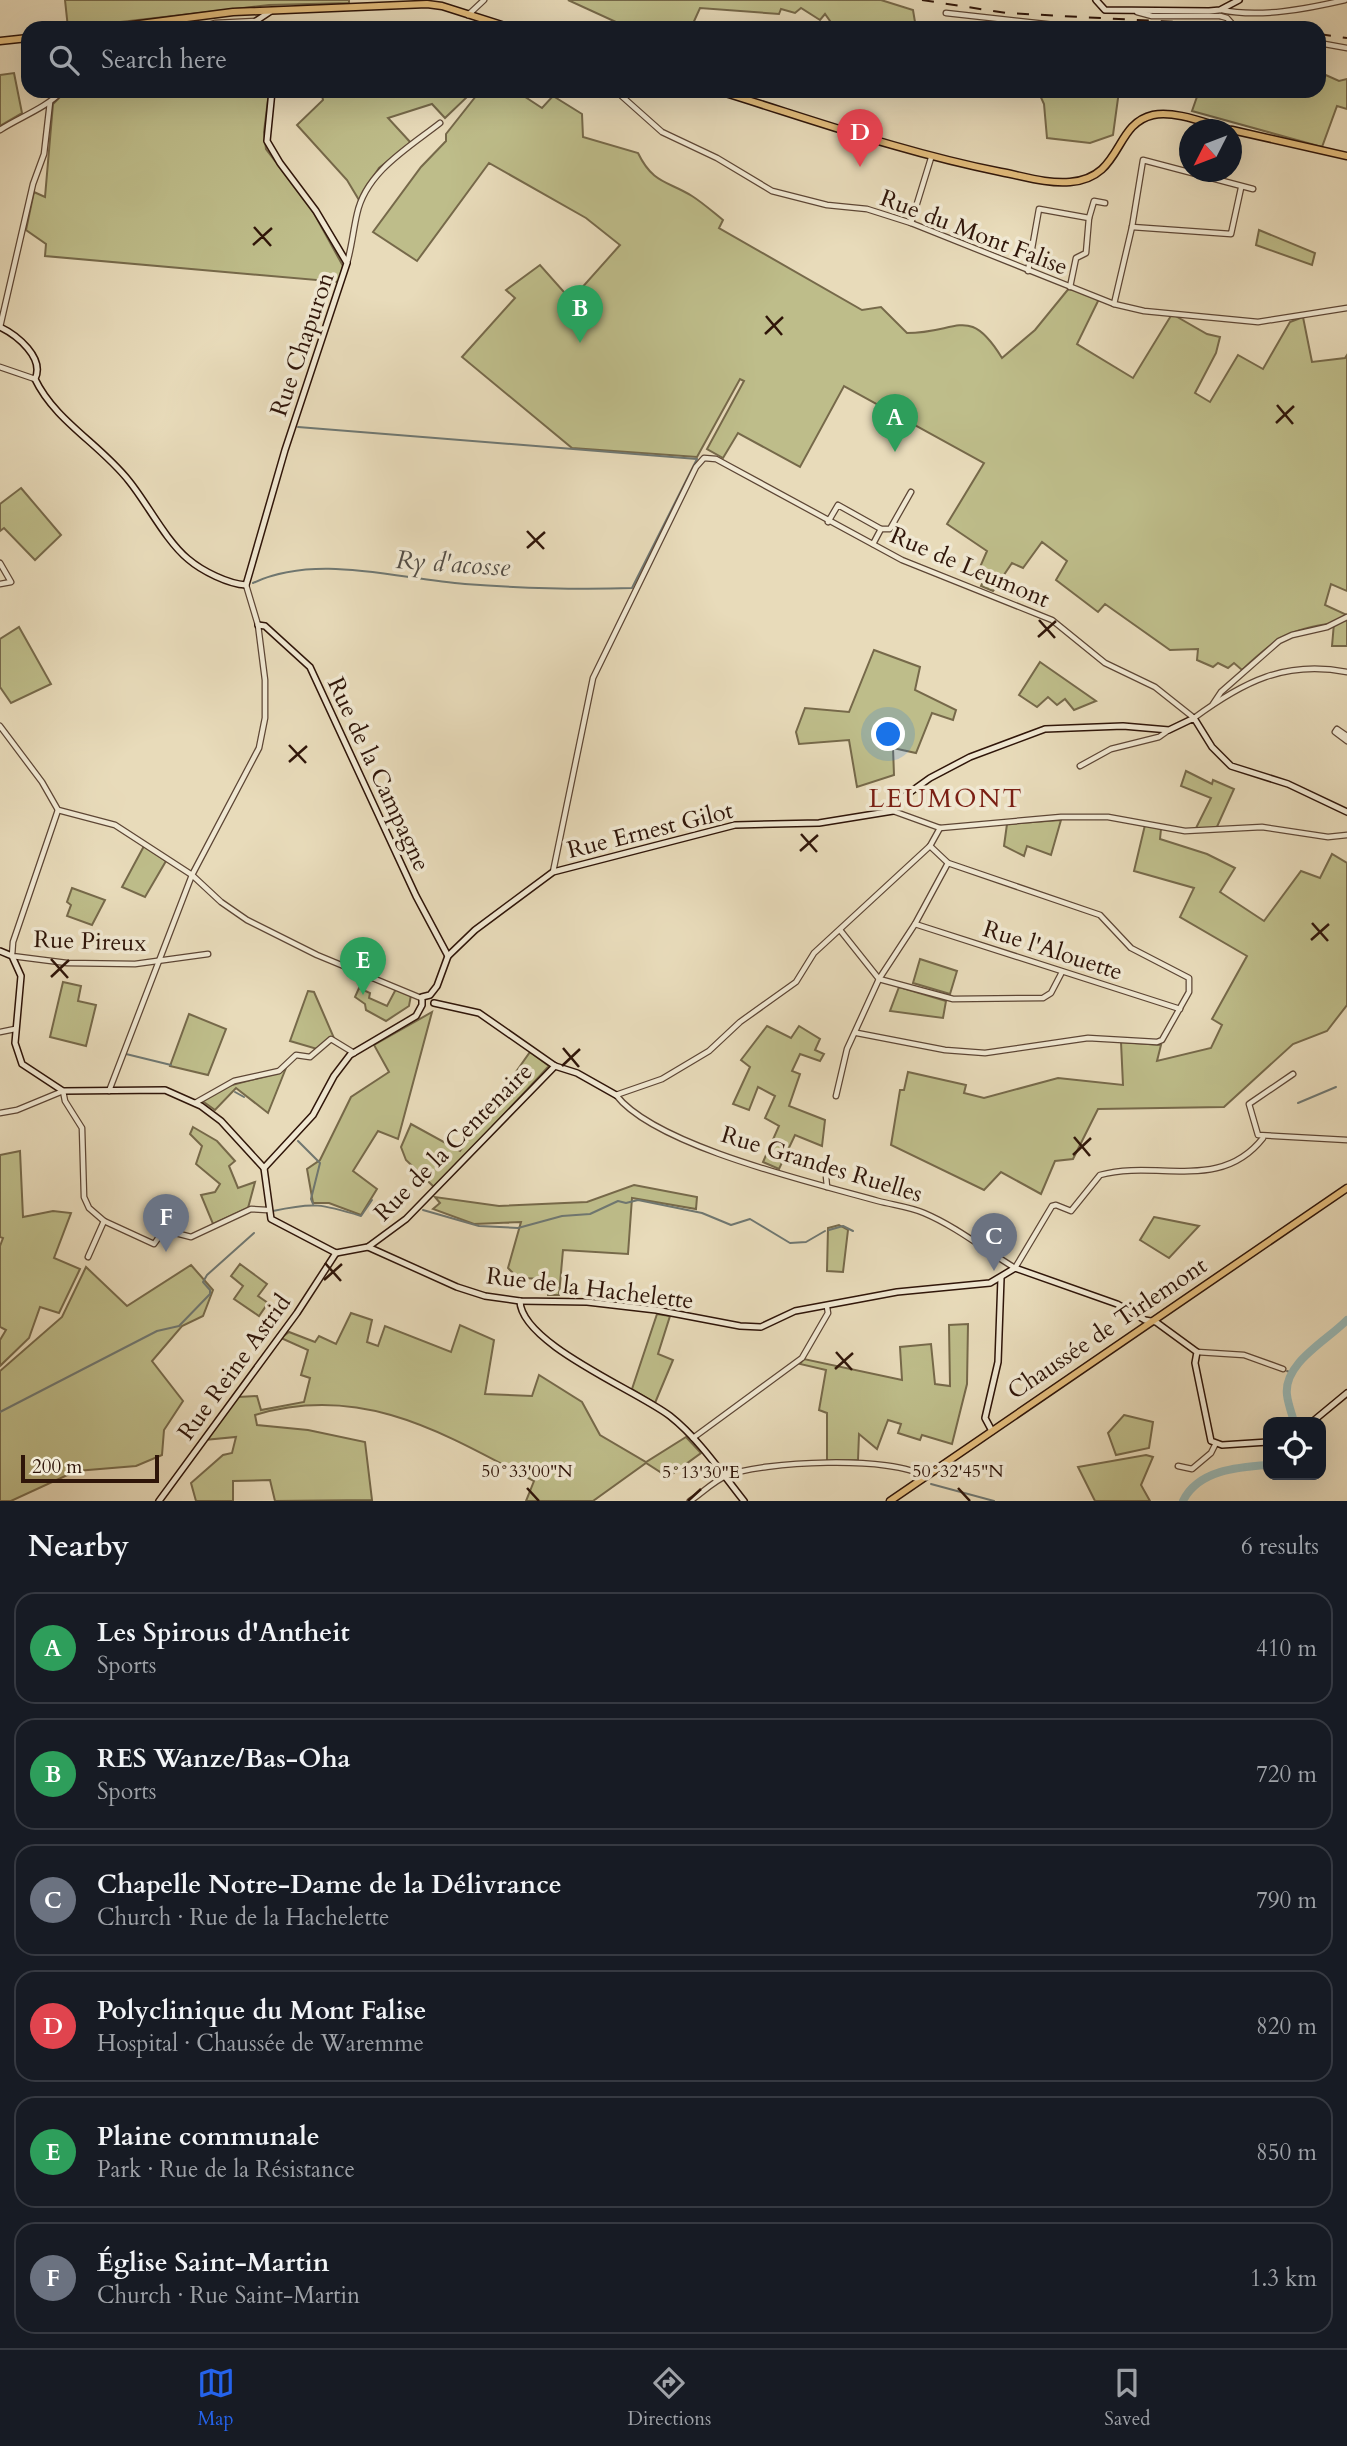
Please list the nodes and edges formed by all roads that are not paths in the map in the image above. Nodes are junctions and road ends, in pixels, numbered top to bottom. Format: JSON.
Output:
{"nodes":[{"id":1,"x":484,"y":0,"type":"edge"},
{"id":2,"x":1096,"y":0,"type":"edge"},
{"id":3,"x":1239,"y":0,"type":"edge"},
{"id":4,"x":1345,"y":0,"type":"edge"},
{"id":5,"x":271,"y":11,"type":"junction"},
{"id":6,"x":946,"y":13,"type":"dead end"},
{"id":7,"x":1220,"y":13,"type":"junction"},
{"id":8,"x":468,"y":15,"type":"junction"},
{"id":9,"x":163,"y":21,"type":"edge"},
{"id":10,"x":256,"y":21,"type":"edge"},
{"id":11,"x":488,"y":21,"type":"edge"},
{"id":12,"x":1013,"y":21,"type":"edge"},
{"id":13,"x":1230,"y":21,"type":"edge"},
{"id":14,"x":21,"y":39,"type":"edge"},
{"id":15,"x":0,"y":41,"type":"edge"},
{"id":16,"x":1326,"y":44,"type":"edge"},
{"id":17,"x":1347,"y":48,"type":"edge"},
{"id":18,"x":54,"y":98,"type":"edge"},
{"id":19,"x":271,"y":98,"type":"edge"},
{"id":20,"x":624,"y":98,"type":"edge"},
{"id":21,"x":741,"y":98,"type":"edge"},
{"id":22,"x":50,"y":102,"type":"junction"},
{"id":23,"x":1186,"y":119,"type":"edge"},
{"id":24,"x":440,"y":123,"type":"dead end"},
{"id":25,"x":0,"y":130,"type":"edge"},
{"id":26,"x":1242,"y":132,"type":"edge"},
{"id":27,"x":1347,"y":156,"type":"edge"},
{"id":28,"x":931,"y":158,"type":"junction"},
{"id":29,"x":1241,"y":188,"type":"junction"},
{"id":30,"x":1253,"y":189,"type":"dead end"},
{"id":31,"x":1105,"y":203,"type":"dead end"},
{"id":32,"x":1089,"y":218,"type":"junction"},
{"id":33,"x":911,"y":223,"type":"junction"},
{"id":34,"x":1132,"y":227,"type":"junction"},
{"id":35,"x":347,"y":262,"type":"junction"},
{"id":36,"x":1028,"y":271,"type":"junction"},
{"id":37,"x":1070,"y":287,"type":"junction"},
{"id":38,"x":1114,"y":304,"type":"junction"},
{"id":39,"x":1347,"y":307,"type":"edge"},
{"id":40,"x":0,"y":327,"type":"edge"},
{"id":41,"x":0,"y":367,"type":"edge"},
{"id":42,"x":35,"y":379,"type":"junction"},
{"id":43,"x":911,"y":492,"type":"dead end"},
{"id":44,"x":828,"y":522,"type":"junction"},
{"id":45,"x":881,"y":529,"type":"junction"},
{"id":46,"x":873,"y":544,"type":"junction"},
{"id":47,"x":0,"y":563,"type":"edge"},
{"id":48,"x":0,"y":584,"type":"edge"},
{"id":49,"x":246,"y":585,"type":"junction"},
{"id":50,"x":1347,"y":617,"type":"edge"},
{"id":51,"x":258,"y":625,"type":"junction"},
{"id":52,"x":1347,"y":672,"type":"edge"},
{"id":53,"x":1213,"y":704,"type":"junction"},
{"id":54,"x":1194,"y":718,"type":"junction"},
{"id":55,"x":0,"y":726,"type":"edge"},
{"id":56,"x":1169,"y":730,"type":"junction"},
{"id":57,"x":1080,"y":766,"type":"dead end"},
{"id":58,"x":58,"y":810,"type":"junction"},
{"id":59,"x":893,"y":811,"type":"junction"},
{"id":60,"x":1347,"y":812,"type":"edge"},
{"id":61,"x":940,"y":828,"type":"junction"},
{"id":62,"x":1347,"y":835,"type":"edge"},
{"id":63,"x":930,"y":846,"type":"junction"},
{"id":64,"x":948,"y":863,"type":"junction"},
{"id":65,"x":553,"y":872,"type":"junction"},
{"id":66,"x":192,"y":875,"type":"junction"},
{"id":67,"x":915,"y":924,"type":"junction"},
{"id":68,"x":840,"y":930,"type":"junction"},
{"id":69,"x":0,"y":951,"type":"edge"},
{"id":70,"x":208,"y":954,"type":"dead end"},
{"id":71,"x":12,"y":956,"type":"junction"},
{"id":72,"x":448,"y":956,"type":"junction"},
{"id":73,"x":161,"y":961,"type":"junction"},
{"id":74,"x":1062,"y":972,"type":"junction"},
{"id":75,"x":878,"y":979,"type":"junction"},
{"id":76,"x":430,"y":995,"type":"junction"},
{"id":77,"x":422,"y":1002,"type":"junction"},
{"id":78,"x":434,"y":1003,"type":"junction"},
{"id":79,"x":1180,"y":1009,"type":"junction"},
{"id":80,"x":15,"y":1029,"type":"junction"},
{"id":81,"x":0,"y":1032,"type":"edge"},
{"id":82,"x":857,"y":1033,"type":"junction"},
{"id":83,"x":354,"y":1053,"type":"junction"},
{"id":84,"x":555,"y":1066,"type":"junction"},
{"id":85,"x":1293,"y":1074,"type":"dead end"},
{"id":86,"x":63,"y":1091,"type":"junction"},
{"id":87,"x":109,"y":1091,"type":"junction"},
{"id":88,"x":616,"y":1095,"type":"junction"},
{"id":89,"x":836,"y":1096,"type":"dead end"},
{"id":90,"x":195,"y":1103,"type":"junction"},
{"id":91,"x":0,"y":1113,"type":"edge"},
{"id":92,"x":1263,"y":1138,"type":"junction"},
{"id":93,"x":1347,"y":1140,"type":"edge"},
{"id":94,"x":264,"y":1168,"type":"junction"},
{"id":95,"x":826,"y":1176,"type":"dead end"},
{"id":96,"x":827,"y":1187,"type":"junction"},
{"id":97,"x":1347,"y":1188,"type":"edge"},
{"id":98,"x":268,"y":1210,"type":"junction"},
{"id":99,"x":104,"y":1221,"type":"junction"},
{"id":100,"x":368,"y":1247,"type":"junction"},
{"id":101,"x":336,"y":1253,"type":"junction"},
{"id":102,"x":88,"y":1257,"type":"dead end"},
{"id":103,"x":1016,"y":1268,"type":"junction"},
{"id":104,"x":1001,"y":1278,"type":"junction"},
{"id":105,"x":520,"y":1301,"type":"junction"},
{"id":106,"x":827,"y":1307,"type":"junction"},
{"id":107,"x":1152,"y":1321,"type":"junction"},
{"id":108,"x":1197,"y":1352,"type":"junction"},
{"id":109,"x":1283,"y":1369,"type":"dead end"},
{"id":110,"x":1347,"y":1393,"type":"edge"},
{"id":111,"x":1318,"y":1417,"type":"edge"},
{"id":112,"x":992,"y":1431,"type":"junction"},
{"id":113,"x":693,"y":1438,"type":"junction"},
{"id":114,"x":1263,"y":1442,"type":"edge"},
{"id":115,"x":1215,"y":1445,"type":"junction"},
{"id":116,"x":1178,"y":1466,"type":"dead end"},
{"id":117,"x":724,"y":1476,"type":"junction"},
{"id":118,"x":925,"y":1477,"type":"junction"},
{"id":119,"x":159,"y":1501,"type":"edge"},
{"id":120,"x":690,"y":1501,"type":"edge"},
{"id":121,"x":744,"y":1501,"type":"edge"},
{"id":122,"x":890,"y":1501,"type":"edge"}],
"edges":[{"from":1,"to":8,"type":"street"},
{"from":2,"to":7,"type":"street"},
{"from":3,"to":7,"type":"street"},
{"from":4,"to":7,"type":"street"},
{"from":5,"to":8,"type":"main road"},
{"from":5,"to":9,"type":"main road"},
{"from":5,"to":10,"type":"street"},
{"from":6,"to":12,"type":"street"},
{"from":7,"to":13,"type":"street","bridge":true},
{"from":8,"to":11,"type":"main road"},
{"from":14,"to":15,"type":"main road"},
{"from":16,"to":17,"type":"street"},
{"from":18,"to":22,"type":"street"},
{"from":19,"to":35,"type":"street","name":"Rue Chapuron"},
{"from":20,"to":33,"type":"street","name":"Rue du Mont Falise"},
{"from":21,"to":28,"type":"main road"},
{"from":22,"to":25,"type":"street"},
{"from":22,"to":40,"type":"street"},
{"from":23,"to":28,"type":"main road"},
{"from":24,"to":35,"type":"street"},
{"from":26,"to":27,"type":"main road"},
{"from":28,"to":33,"type":"street"},
{"from":29,"to":30,"type":"street"},
{"from":29,"to":34,"type":"street"},
{"from":29,"to":34,"type":"street"},
{"from":31,"to":32,"type":"street"},
{"from":32,"to":36,"type":"street"},
{"from":32,"to":37,"type":"street"},
{"from":33,"to":36,"type":"street","name":"Rue du Mont Falise"},
{"from":34,"to":38,"type":"street"},
{"from":35,"to":49,"type":"street","name":"Rue Chapuron"},
{"from":36,"to":37,"type":"street","name":"Rue du Mont Falise"},
{"from":37,"to":38,"type":"street","name":"Rue du Mont Falise"},
{"from":38,"to":39,"type":"street","name":"Rue du Mont Falise"},
{"from":40,"to":42,"type":"street"},
{"from":41,"to":42,"type":"street"},
{"from":42,"to":49,"type":"street"},
{"from":43,"to":45,"type":"street"},
{"from":44,"to":45,"type":"street"},
{"from":44,"to":46,"type":"street","name":"Rue de Leumont"},
{"from":44,"to":65,"type":"street","name":"Rue de Leumont"},
{"from":45,"to":46,"type":"street"},
{"from":46,"to":54,"type":"street","name":"Rue de Leumont"},
{"from":47,"to":48,"type":"street"},
{"from":49,"to":51,"type":"street"},
{"from":50,"to":53,"type":"street"},
{"from":51,"to":66,"type":"street"},
{"from":51,"to":72,"type":"street","name":"Rue de la Campagne"},
{"from":52,"to":53,"type":"street"},
{"from":53,"to":54,"type":"street"},
{"from":54,"to":56,"type":"street"},
{"from":54,"to":60,"type":"street","name":"Rue de Leumont"},
{"from":55,"to":58,"type":"street"},
{"from":56,"to":57,"type":"street"},
{"from":56,"to":59,"type":"street"},
{"from":58,"to":66,"type":"street"},
{"from":58,"to":71,"type":"street"},
{"from":59,"to":61,"type":"street","name":"Rue Ernest Gilot"},
{"from":59,"to":65,"type":"street","name":"Rue Ernest Gilot"},
{"from":61,"to":62,"type":"street","name":"Rue Ernest Gilot"},
{"from":61,"to":63,"type":"street"},
{"from":63,"to":64,"type":"street"},
{"from":63,"to":68,"type":"street"},
{"from":64,"to":67,"type":"street"},
{"from":64,"to":79,"type":"street"},
{"from":65,"to":72,"type":"street","name":"Rue Ernest Gilot"},
{"from":66,"to":73,"type":"street"},
{"from":66,"to":77,"type":"street"},
{"from":67,"to":74,"type":"street","name":"Rue l'Alouette"},
{"from":67,"to":75,"type":"street"},
{"from":68,"to":75,"type":"street"},
{"from":68,"to":88,"type":"street"},
{"from":69,"to":71,"type":"street"},
{"from":70,"to":73,"type":"street","name":"Rue Pireux"},
{"from":71,"to":73,"type":"street","name":"Rue Pireux"},
{"from":71,"to":80,"type":"street"},
{"from":72,"to":76,"type":"street","name":"Rue Ernest Gilot"},
{"from":73,"to":87,"type":"street"},
{"from":74,"to":75,"type":"street"},
{"from":74,"to":79,"type":"street","name":"Rue l'Alouette"},
{"from":75,"to":82,"type":"street"},
{"from":76,"to":77,"type":"street"},
{"from":76,"to":78,"type":"street"},
{"from":77,"to":78,"type":"street"},
{"from":77,"to":83,"type":"street"},
{"from":78,"to":84,"type":"street","name":"Rue Grandes Ruelles"},
{"from":79,"to":82,"type":"street"},
{"from":80,"to":81,"type":"street"},
{"from":80,"to":86,"type":"street"},
{"from":82,"to":89,"type":"street"},
{"from":83,"to":90,"type":"street"},
{"from":83,"to":94,"type":"street"},
{"from":84,"to":88,"type":"street","name":"Rue Grandes Ruelles"},
{"from":84,"to":100,"type":"street","name":"Rue de la Centenaire"},
{"from":85,"to":92,"type":"street"},
{"from":86,"to":87,"type":"street"},
{"from":86,"to":91,"type":"street"},
{"from":86,"to":99,"type":"street"},
{"from":87,"to":90,"type":"street"},
{"from":88,"to":96,"type":"street","name":"Rue Grandes Ruelles"},
{"from":90,"to":94,"type":"street"},
{"from":92,"to":93,"type":"street"},
{"from":92,"to":103,"type":"street"},
{"from":94,"to":98,"type":"street"},
{"from":95,"to":96,"type":"street"},
{"from":96,"to":103,"type":"street","name":"Rue Grandes Ruelles"},
{"from":97,"to":107,"type":"main road","name":"Chaussée de Tirlemont"},
{"from":98,"to":99,"type":"street"},
{"from":98,"to":101,"type":"street"},
{"from":99,"to":102,"type":"street"},
{"from":100,"to":101,"type":"street","name":"Rue de la Centenaire"},
{"from":100,"to":105,"type":"street","name":"Rue de la Hachelette"},
{"from":101,"to":119,"type":"street","name":"Rue Reine Astrid"},
{"from":103,"to":104,"type":"street","name":"Rue de la Hachelette"},
{"from":103,"to":107,"type":"street"},
{"from":104,"to":106,"type":"street","name":"Rue de la Hachelette"},
{"from":104,"to":112,"type":"street"},
{"from":105,"to":106,"type":"street","name":"Rue de la Hachelette"},
{"from":105,"to":113,"type":"street"},
{"from":106,"to":113,"type":"street"},
{"from":107,"to":108,"type":"street"},
{"from":107,"to":112,"type":"main road","name":"Chaussée de Tirlemont"},
{"from":108,"to":109,"type":"street"},
{"from":108,"to":115,"type":"street"},
{"from":110,"to":111,"type":"street"},
{"from":112,"to":118,"type":"main road","name":"Chaussée de Tirlemont"},
{"from":113,"to":117,"type":"street"},
{"from":114,"to":115,"type":"street"},
{"from":115,"to":116,"type":"street"},
{"from":117,"to":118,"type":"street"},
{"from":117,"to":120,"type":"street"},
{"from":117,"to":121,"type":"street"},
{"from":118,"to":122,"type":"main road","name":"Chaussée de Tirlemont"}]}
